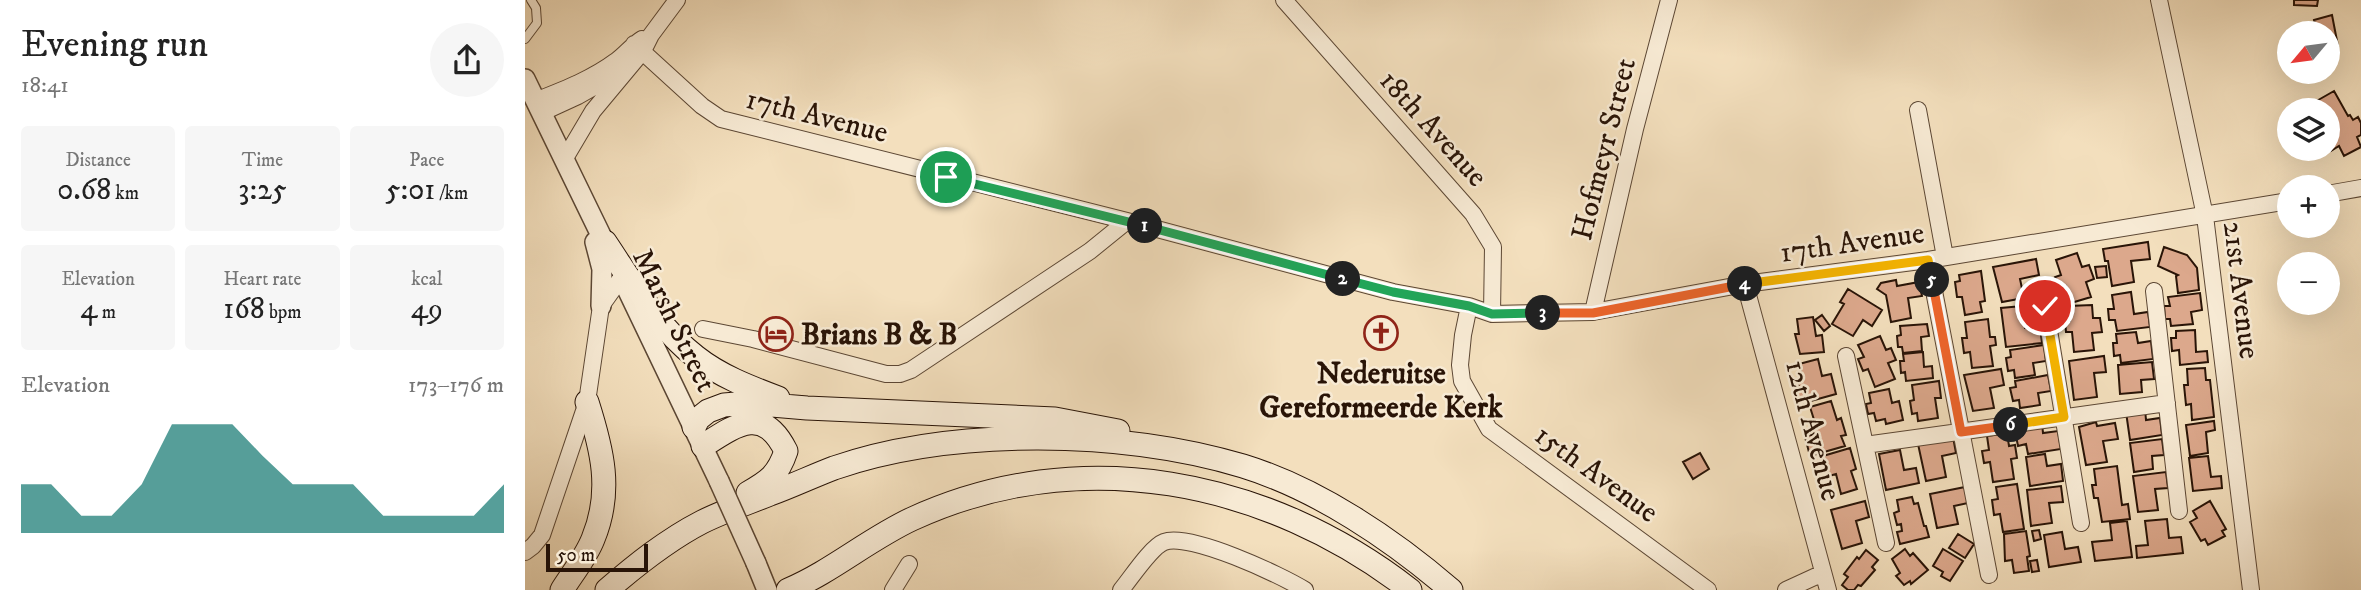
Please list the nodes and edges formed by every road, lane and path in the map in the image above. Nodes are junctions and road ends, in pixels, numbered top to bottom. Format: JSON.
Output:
{"nodes":[{"id":1,"x":531,"y":0,"type":"edge"},
{"id":2,"x":677,"y":0,"type":"edge"},
{"id":3,"x":1284,"y":0,"type":"edge"},
{"id":4,"x":1669,"y":0,"type":"edge"},
{"id":5,"x":2159,"y":0,"type":"edge"},
{"id":6,"x":525,"y":39,"type":"edge"},
{"id":7,"x":639,"y":48,"type":"junction"},
{"id":8,"x":628,"y":68,"type":"junction"},
{"id":9,"x":525,"y":79,"type":"edge"},
{"id":10,"x":538,"y":107,"type":"junction"},
{"id":11,"x":1918,"y":110,"type":"dead end"},
{"id":12,"x":564,"y":160,"type":"junction"},
{"id":13,"x":578,"y":187,"type":"junction"},
{"id":14,"x":2361,"y":187,"type":"edge"},
{"id":15,"x":2340,"y":191,"type":"edge"},
{"id":16,"x":2277,"y":203,"type":"edge"},
{"id":17,"x":2205,"y":216,"type":"junction"},
{"id":18,"x":1126,"y":221,"type":"junction"},
{"id":19,"x":605,"y":242,"type":"junction"},
{"id":20,"x":1945,"y":257,"type":"junction"},
{"id":21,"x":1928,"y":260,"type":"junction"},
{"id":22,"x":621,"y":278,"type":"junction"},
{"id":23,"x":1745,"y":284,"type":"junction"},
{"id":24,"x":2154,"y":291,"type":"dead end"},
{"id":25,"x":601,"y":306,"type":"junction"},
{"id":26,"x":1469,"y":306,"type":"junction"},
{"id":27,"x":2045,"y":306,"type":"dead end"},
{"id":28,"x":1593,"y":313,"type":"junction"},
{"id":29,"x":1492,"y":314,"type":"junction"},
{"id":30,"x":703,"y":329,"type":"dead end"},
{"id":31,"x":1846,"y":356,"type":"dead end"},
{"id":32,"x":587,"y":402,"type":"junction"},
{"id":33,"x":2167,"y":403,"type":"junction"},
{"id":34,"x":807,"y":408,"type":"junction"},
{"id":35,"x":2064,"y":417,"type":"junction"},
{"id":36,"x":1961,"y":432,"type":"junction"},
{"id":37,"x":698,"y":437,"type":"junction"},
{"id":38,"x":1105,"y":442,"type":"junction"},
{"id":39,"x":1865,"y":445,"type":"junction"},
{"id":40,"x":1245,"y":467,"type":"junction"},
{"id":41,"x":2179,"y":511,"type":"dead end"},
{"id":42,"x":701,"y":523,"type":"junction"},
{"id":43,"x":2081,"y":523,"type":"dead end"},
{"id":44,"x":1886,"y":543,"type":"dead end"},
{"id":45,"x":525,"y":552,"type":"edge"},
{"id":46,"x":909,"y":564,"type":"dead end"},
{"id":47,"x":1823,"y":573,"type":"junction"},
{"id":48,"x":1989,"y":575,"type":"dead end"},
{"id":49,"x":562,"y":590,"type":"edge"},
{"id":50,"x":607,"y":590,"type":"edge"},
{"id":51,"x":767,"y":590,"type":"edge"},
{"id":52,"x":788,"y":590,"type":"edge"},
{"id":53,"x":894,"y":590,"type":"edge"},
{"id":54,"x":1121,"y":590,"type":"edge"},
{"id":55,"x":1305,"y":590,"type":"edge"},
{"id":56,"x":1410,"y":590,"type":"edge"},
{"id":57,"x":1440,"y":590,"type":"edge"},
{"id":58,"x":1451,"y":590,"type":"edge"},
{"id":59,"x":1709,"y":590,"type":"edge"},
{"id":60,"x":1786,"y":590,"type":"edge"},
{"id":61,"x":1828,"y":590,"type":"edge"},
{"id":62,"x":2251,"y":590,"type":"edge"}],
"edges":[{"from":1,"to":6,"type":"lane"},
{"from":2,"to":7,"type":"street"},
{"from":3,"to":29,"type":"street","name":"18th Avenue"},
{"from":4,"to":28,"type":"street","name":"Hofmeyr Street"},
{"from":5,"to":17,"type":"street","name":"21st Avenue"},
{"from":7,"to":8,"type":"street"},
{"from":7,"to":10,"type":"street"},
{"from":7,"to":18,"type":"street","name":"17th Avenue"},
{"from":8,"to":10,"type":"street"},
{"from":8,"to":12,"type":"street"},
{"from":9,"to":10,"type":"street","name":"Marsh Street"},
{"from":10,"to":12,"type":"street","name":"Marsh Street"},
{"from":11,"to":20,"type":"street"},
{"from":12,"to":13,"type":"street","name":"Marsh Street"},
{"from":13,"to":19,"type":"street","name":"Marsh Street"},
{"from":13,"to":25,"type":"street"},
{"from":14,"to":15,"type":"street"},
{"from":16,"to":17,"type":"street","name":"17th Avenue"},
{"from":17,"to":20,"type":"street","name":"17th Avenue"},
{"from":17,"to":62,"type":"street","name":"21st Avenue"},
{"from":18,"to":26,"type":"street","name":"17th Avenue"},
{"from":18,"to":30,"type":"street"},
{"from":19,"to":22,"type":"street","name":"Marsh Street"},
{"from":19,"to":34,"type":"main road"},
{"from":20,"to":21,"type":"street","name":"17th Avenue"},
{"from":21,"to":23,"type":"street","name":"17th Avenue"},
{"from":21,"to":36,"type":"street"},
{"from":22,"to":25,"type":"street"},
{"from":22,"to":37,"type":"street","name":"Marsh Street"},
{"from":23,"to":28,"type":"street","name":"17th Avenue"},
{"from":23,"to":47,"type":"street","name":"12th Avenue"},
{"from":24,"to":33,"type":"street"},
{"from":25,"to":32,"type":"street"},
{"from":26,"to":29,"type":"street","name":"17th Avenue"},
{"from":26,"to":59,"type":"street","name":"15th Avenue"},
{"from":27,"to":35,"type":"street"},
{"from":28,"to":29,"type":"street","name":"17th Avenue"},
{"from":31,"to":39,"type":"street"},
{"from":32,"to":45,"type":"street"},
{"from":32,"to":49,"type":"main road"},
{"from":33,"to":35,"type":"street"},
{"from":33,"to":41,"type":"street"},
{"from":34,"to":37,"type":"main road"},
{"from":34,"to":40,"type":"main road"},
{"from":35,"to":36,"type":"street"},
{"from":35,"to":43,"type":"street"},
{"from":36,"to":39,"type":"street"},
{"from":36,"to":48,"type":"street"},
{"from":37,"to":42,"type":"main road"},
{"from":37,"to":51,"type":"street","name":"Marsh Street","bridge":true},
{"from":38,"to":40,"type":"main road"},
{"from":38,"to":42,"type":"main road"},
{"from":38,"to":57,"type":"main road"},
{"from":39,"to":44,"type":"street"},
{"from":40,"to":58,"type":"main road"},
{"from":42,"to":50,"type":"main road"},
{"from":46,"to":53,"type":"street"},
{"from":47,"to":60,"type":"street"},
{"from":47,"to":61,"type":"street","name":"12th Avenue"},
{"from":52,"to":56,"type":"main road"},
{"from":54,"to":55,"type":"street"}]}
